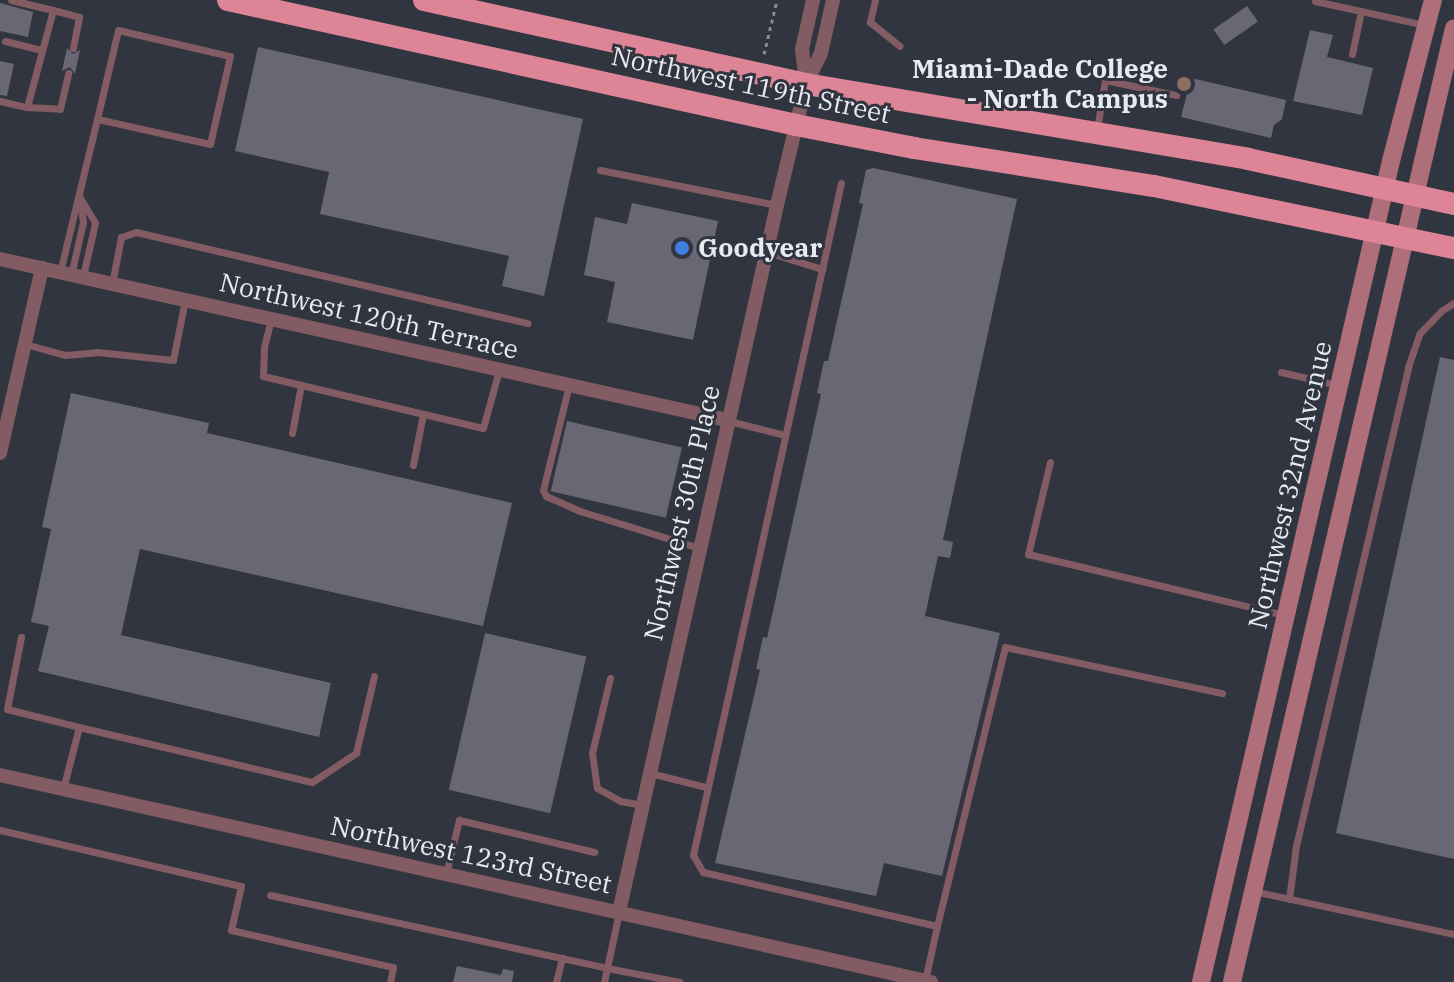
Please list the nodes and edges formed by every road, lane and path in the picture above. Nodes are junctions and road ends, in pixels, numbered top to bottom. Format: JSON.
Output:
{"nodes":[{"id":1,"x":228,"y":0,"type":"edge"},
{"id":2,"x":424,"y":0,"type":"edge"},
{"id":3,"x":777,"y":0,"type":"edge"},
{"id":4,"x":813,"y":0,"type":"edge"},
{"id":5,"x":833,"y":0,"type":"edge"},
{"id":6,"x":875,"y":0,"type":"edge"},
{"id":7,"x":1433,"y":0,"type":"edge"},
{"id":8,"x":1315,"y":1,"type":"edge"},
{"id":9,"x":17,"y":3,"type":"edge"},
{"id":10,"x":53,"y":10,"type":"junction"},
{"id":11,"x":1361,"y":11,"type":"junction"},
{"id":12,"x":1427,"y":26,"type":"junction"},
{"id":13,"x":1454,"y":28,"type":"edge"},
{"id":14,"x":10,"y":39,"type":"dead end"},
{"id":15,"x":900,"y":46,"type":"dead end"},
{"id":16,"x":73,"y":48,"type":"dead end"},
{"id":17,"x":42,"y":50,"type":"junction"},
{"id":18,"x":764,"y":54,"type":"dead end"},
{"id":19,"x":1352,"y":54,"type":"dead end"},
{"id":20,"x":68,"y":73,"type":"dead end"},
{"id":21,"x":806,"y":84,"type":"junction"},
{"id":22,"x":1176,"y":95,"type":"dead end"},
{"id":23,"x":0,"y":101,"type":"edge"},
{"id":24,"x":27,"y":107,"type":"junction"},
{"id":25,"x":97,"y":119,"type":"junction"},
{"id":26,"x":796,"y":125,"type":"junction"},
{"id":27,"x":1096,"y":133,"type":"junction"},
{"id":28,"x":600,"y":170,"type":"dead end"},
{"id":29,"x":841,"y":183,"type":"dead end"},
{"id":30,"x":1386,"y":189,"type":"junction"},
{"id":31,"x":79,"y":196,"type":"junction"},
{"id":32,"x":1414,"y":196,"type":"junction"},
{"id":33,"x":1454,"y":204,"type":"edge"},
{"id":34,"x":777,"y":205,"type":"junction"},
{"id":35,"x":1375,"y":231,"type":"junction"},
{"id":36,"x":1404,"y":237,"type":"junction"},
{"id":37,"x":1454,"y":248,"type":"edge"},
{"id":38,"x":766,"y":252,"type":"junction"},
{"id":39,"x":0,"y":259,"type":"edge"},
{"id":40,"x":42,"y":268,"type":"junction"},
{"id":41,"x":822,"y":269,"type":"junction"},
{"id":42,"x":71,"y":275,"type":"junction"},
{"id":43,"x":112,"y":284,"type":"junction"},
{"id":44,"x":185,"y":300,"type":"junction"},
{"id":45,"x":1454,"y":303,"type":"edge"},
{"id":46,"x":271,"y":319,"type":"junction"},
{"id":47,"x":528,"y":323,"type":"dead end"},
{"id":48,"x":25,"y":344,"type":"junction"},
{"id":49,"x":499,"y":370,"type":"junction"},
{"id":50,"x":1281,"y":372,"type":"dead end"},
{"id":51,"x":301,"y":385,"type":"junction"},
{"id":52,"x":569,"y":385,"type":"junction"},
{"id":53,"x":1340,"y":386,"type":"junction"},
{"id":54,"x":423,"y":414,"type":"junction"},
{"id":55,"x":727,"y":420,"type":"junction"},
{"id":56,"x":292,"y":433,"type":"dead end"},
{"id":57,"x":785,"y":435,"type":"junction"},
{"id":58,"x":0,"y":453,"type":"edge"},
{"id":59,"x":1050,"y":462,"type":"dead end"},
{"id":60,"x":413,"y":465,"type":"dead end"},
{"id":61,"x":699,"y":548,"type":"junction"},
{"id":62,"x":1287,"y":615,"type":"junction"},
{"id":63,"x":21,"y":637,"type":"dead end"},
{"id":64,"x":374,"y":676,"type":"dead end"},
{"id":65,"x":610,"y":678,"type":"dead end"},
{"id":66,"x":1222,"y":693,"type":"dead end"},
{"id":67,"x":79,"y":727,"type":"junction"},
{"id":68,"x":650,"y":773,"type":"junction"},
{"id":69,"x":0,"y":775,"type":"edge"},
{"id":70,"x":706,"y":787,"type":"junction"},
{"id":71,"x":63,"y":789,"type":"junction"},
{"id":72,"x":643,"y":805,"type":"junction"},
{"id":73,"x":0,"y":830,"type":"edge"},
{"id":74,"x":594,"y":852,"type":"dead end"},
{"id":75,"x":446,"y":874,"type":"junction"},
{"id":76,"x":1253,"y":891,"type":"junction"},
{"id":77,"x":270,"y":895,"type":"dead end"},
{"id":78,"x":1289,"y":899,"type":"junction"},
{"id":79,"x":619,"y":912,"type":"junction"},
{"id":80,"x":937,"y":926,"type":"junction"},
{"id":81,"x":1454,"y":934,"type":"edge"},
{"id":82,"x":562,"y":958,"type":"junction"},
{"id":83,"x":607,"y":968,"type":"junction"},
{"id":84,"x":928,"y":981,"type":"edge"},
{"id":85,"x":390,"y":982,"type":"edge"},
{"id":86,"x":556,"y":982,"type":"edge"},
{"id":87,"x":604,"y":982,"type":"edge"},
{"id":88,"x":680,"y":982,"type":"edge"},
{"id":89,"x":1201,"y":982,"type":"edge"},
{"id":90,"x":1232,"y":982,"type":"edge"}],
"edges":[{"from":1,"to":26,"type":"highway","name":"Northwest 119th Street"},
{"from":2,"to":21,"type":"highway","name":"Northwest 119th Street"},
{"from":3,"to":18,"type":"path"},
{"from":4,"to":21,"type":"street"},
{"from":5,"to":21,"type":"street"},
{"from":6,"to":15,"type":"lane"},
{"from":7,"to":12,"type":"main road","name":"Northwest 32nd Avenue"},
{"from":8,"to":11,"type":"lane"},
{"from":9,"to":10,"type":"lane"},
{"from":10,"to":16,"type":"lane"},
{"from":10,"to":17,"type":"lane"},
{"from":11,"to":12,"type":"lane"},
{"from":11,"to":19,"type":"lane"},
{"from":12,"to":30,"type":"main road","name":"Northwest 32nd Avenue"},
{"from":13,"to":32,"type":"main road","name":"Northwest 32nd Avenue"},
{"from":14,"to":17,"type":"lane"},
{"from":17,"to":24,"type":"lane"},
{"from":20,"to":24,"type":"lane"},
{"from":21,"to":26,"type":"street","name":"Northwest 30th Place"},
{"from":21,"to":27,"type":"highway","name":"Northwest 119th Street"},
{"from":22,"to":27,"type":"lane"},
{"from":23,"to":24,"type":"lane"},
{"from":25,"to":25,"type":"lane"},
{"from":25,"to":31,"type":"lane"},
{"from":26,"to":34,"type":"street","name":"Northwest 30th Place"},
{"from":26,"to":35,"type":"highway","name":"Northwest 119th Street"},
{"from":27,"to":30,"type":"highway","name":"Northwest 119th Street"},
{"from":28,"to":34,"type":"lane"},
{"from":29,"to":41,"type":"lane"},
{"from":30,"to":32,"type":"highway","name":"Northwest 119th Street"},
{"from":30,"to":35,"type":"main road","name":"Northwest 32nd Avenue"},
{"from":31,"to":42,"type":"lane"},
{"from":31,"to":42,"type":"lane"},
{"from":32,"to":33,"type":"highway","name":"Northwest 119th Street"},
{"from":32,"to":36,"type":"main road","name":"Northwest 32nd Avenue"},
{"from":34,"to":38,"type":"street","name":"Northwest 30th Place"},
{"from":35,"to":36,"type":"highway","name":"Northwest 119th Street"},
{"from":35,"to":53,"type":"main road","name":"Northwest 32nd Avenue"},
{"from":36,"to":37,"type":"highway","name":"Northwest 119th Street"},
{"from":36,"to":76,"type":"main road","name":"Northwest 32nd Avenue"},
{"from":38,"to":41,"type":"lane"},
{"from":38,"to":55,"type":"street","name":"Northwest 30th Place"},
{"from":39,"to":40,"type":"street","name":"Northwest 120th Terrace"},
{"from":40,"to":42,"type":"street","name":"Northwest 120th Terrace"},
{"from":40,"to":48,"type":"street"},
{"from":41,"to":57,"type":"lane"},
{"from":42,"to":43,"type":"street","name":"Northwest 120th Terrace"},
{"from":43,"to":44,"type":"street","name":"Northwest 120th Terrace"},
{"from":43,"to":47,"type":"lane"},
{"from":44,"to":46,"type":"street","name":"Northwest 120th Terrace"},
{"from":44,"to":48,"type":"lane"},
{"from":45,"to":78,"type":"lane"},
{"from":46,"to":49,"type":"street","name":"Northwest 120th Terrace"},
{"from":46,"to":51,"type":"lane"},
{"from":48,"to":58,"type":"street"},
{"from":49,"to":52,"type":"street","name":"Northwest 120th Terrace"},
{"from":49,"to":54,"type":"lane"},
{"from":50,"to":53,"type":"lane"},
{"from":51,"to":54,"type":"lane"},
{"from":51,"to":56,"type":"lane"},
{"from":52,"to":55,"type":"street","name":"Northwest 120th Terrace"},
{"from":52,"to":61,"type":"lane"},
{"from":53,"to":62,"type":"main road","name":"Northwest 32nd Avenue"},
{"from":54,"to":60,"type":"lane"},
{"from":55,"to":57,"type":"lane"},
{"from":55,"to":61,"type":"street","name":"Northwest 30th Place"},
{"from":57,"to":70,"type":"lane"},
{"from":59,"to":62,"type":"lane"},
{"from":61,"to":68,"type":"street","name":"Northwest 30th Place"},
{"from":62,"to":89,"type":"main road","name":"Northwest 32nd Avenue"},
{"from":63,"to":67,"type":"lane"},
{"from":64,"to":67,"type":"lane"},
{"from":65,"to":72,"type":"lane"},
{"from":66,"to":80,"type":"lane"},
{"from":67,"to":71,"type":"lane"},
{"from":68,"to":70,"type":"lane"},
{"from":68,"to":72,"type":"street","name":"Northwest 30th Place"},
{"from":69,"to":71,"type":"street","name":"Northwest 123rd Street"},
{"from":70,"to":80,"type":"lane"},
{"from":71,"to":75,"type":"street","name":"Northwest 123rd Street"},
{"from":72,"to":79,"type":"street","name":"Northwest 30th Place"},
{"from":73,"to":85,"type":"lane"},
{"from":74,"to":75,"type":"lane"},
{"from":75,"to":79,"type":"street","name":"Northwest 123rd Street"},
{"from":76,"to":78,"type":"lane"},
{"from":76,"to":90,"type":"main road","name":"Northwest 32nd Avenue"},
{"from":77,"to":82,"type":"lane"},
{"from":78,"to":81,"type":"lane"},
{"from":79,"to":83,"type":"lane"},
{"from":79,"to":84,"type":"street","name":"Northwest 123rd Street"},
{"from":80,"to":84,"type":"lane"},
{"from":82,"to":83,"type":"lane"},
{"from":82,"to":86,"type":"lane"},
{"from":83,"to":87,"type":"lane"},
{"from":83,"to":88,"type":"lane"}]}
